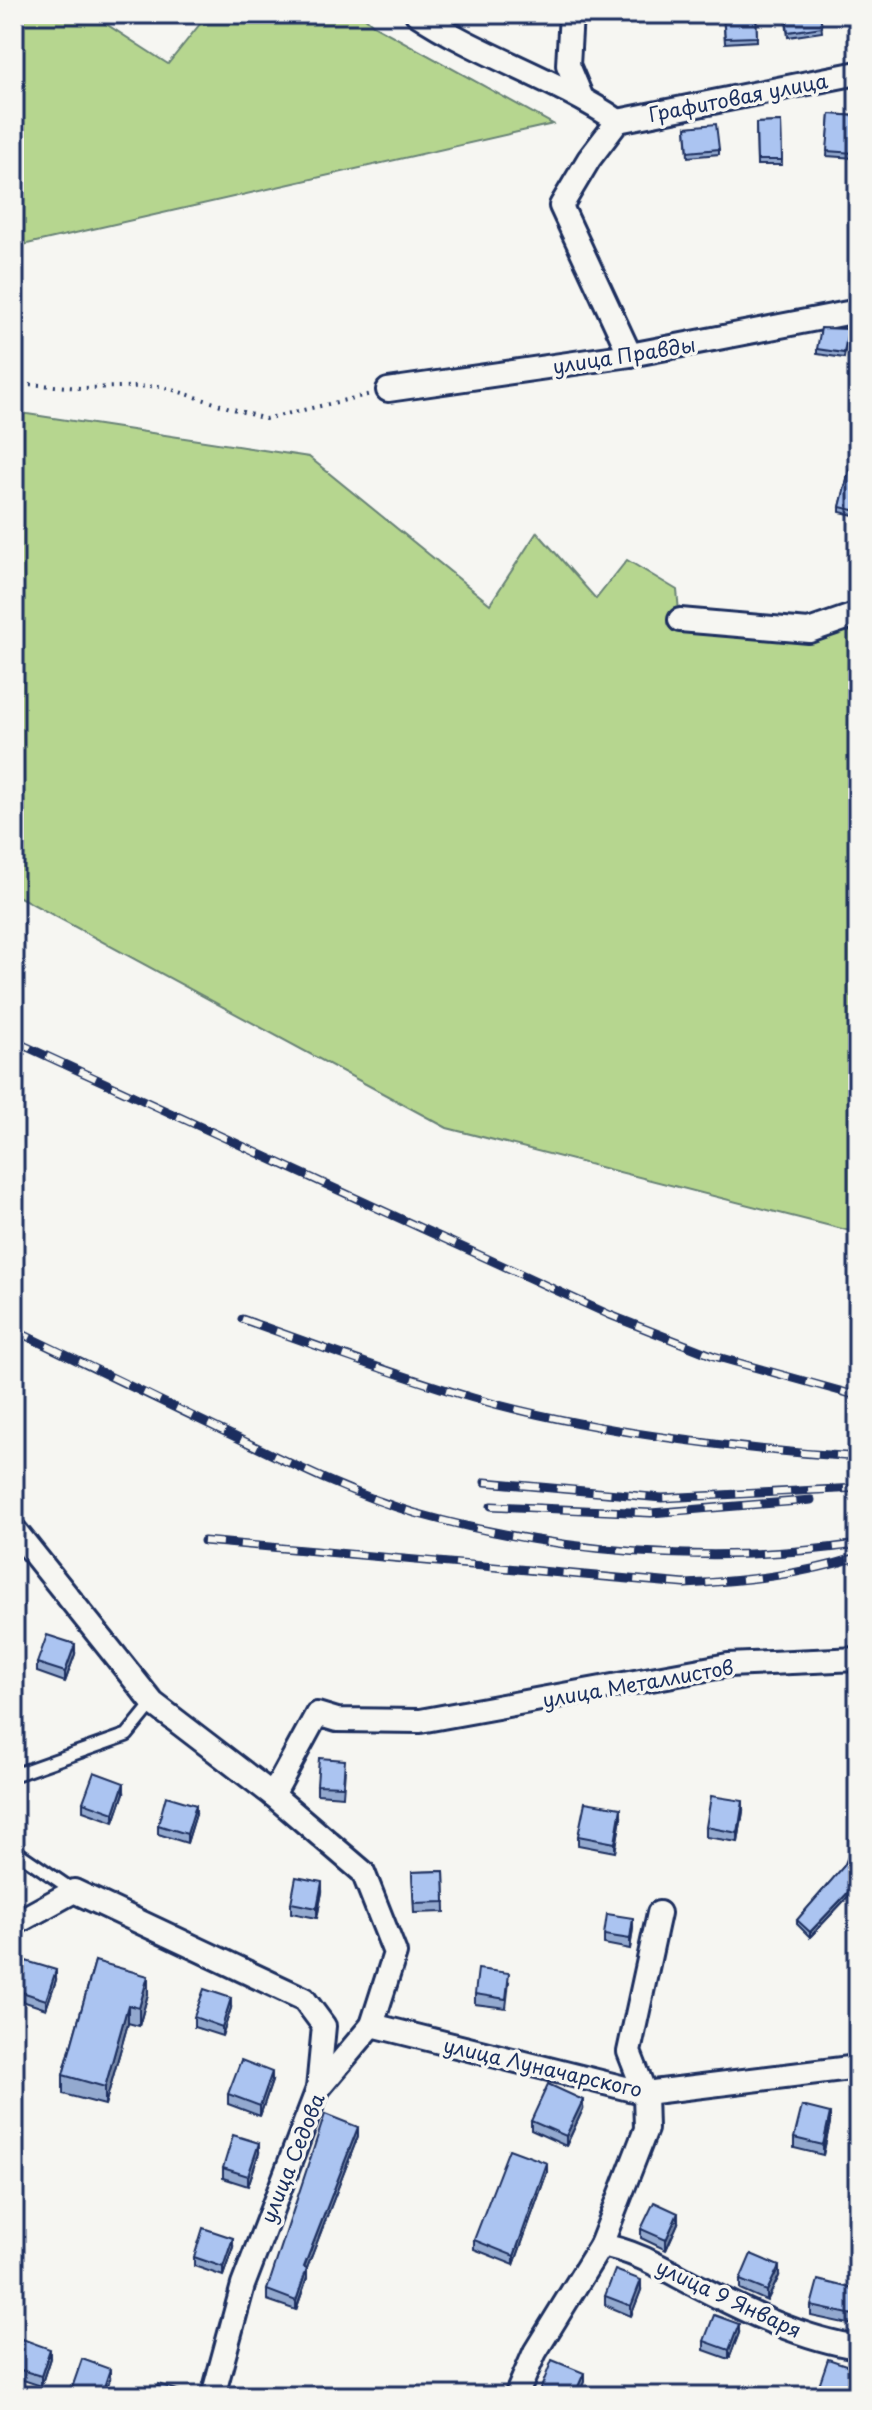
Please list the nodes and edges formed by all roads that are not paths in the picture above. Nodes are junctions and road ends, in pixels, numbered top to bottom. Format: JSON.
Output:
{"nodes":[{"id":1,"x":417,"y":14,"type":"edge"},
{"id":2,"x":571,"y":14,"type":"edge"},
{"id":3,"x":858,"y":73,"type":"edge"},
{"id":4,"x":581,"y":96,"type":"junction"},
{"id":5,"x":618,"y":121,"type":"junction"},
{"id":6,"x":858,"y":311,"type":"edge"},
{"id":7,"x":630,"y":355,"type":"junction"},
{"id":8,"x":388,"y":390,"type":"road end"},
{"id":9,"x":858,"y":614,"type":"edge"},
{"id":10,"x":680,"y":620,"type":"dead end"},
{"id":11,"x":14,"y":1529,"type":"edge"},
{"id":12,"x":858,"y":1659,"type":"edge"},
{"id":13,"x":153,"y":1703,"type":"junction"},
{"id":14,"x":14,"y":1775,"type":"edge"},
{"id":15,"x":273,"y":1795,"type":"junction"},
{"id":16,"x":14,"y":1850,"type":"edge"},
{"id":17,"x":74,"y":1891,"type":"junction"},
{"id":18,"x":659,"y":1913,"type":"dead end"},
{"id":19,"x":14,"y":1924,"type":"edge"},
{"id":20,"x":372,"y":2025,"type":"junction"},
{"id":21,"x":858,"y":2067,"type":"edge"},
{"id":22,"x":318,"y":2089,"type":"junction"},
{"id":23,"x":645,"y":2093,"type":"junction"},
{"id":24,"x":601,"y":2245,"type":"junction"},
{"id":25,"x":858,"y":2347,"type":"edge"},
{"id":26,"x":213,"y":2396,"type":"edge"},
{"id":27,"x":516,"y":2396,"type":"edge"}],
"edges":[{"from":1,"to":4,"type":"street"},
{"from":2,"to":4,"type":"street"},
{"from":3,"to":5,"type":"street","name":"Графитовая улица"},
{"from":4,"to":5,"type":"street"},
{"from":5,"to":7,"type":"street"},
{"from":6,"to":7,"type":"street","name":"улица Правды"},
{"from":7,"to":8,"type":"street","name":"улица Правды"},
{"from":9,"to":10,"type":"street"},
{"from":11,"to":13,"type":"street","name":"улица Седова"},
{"from":12,"to":15,"type":"street","name":"улица Металлистов"},
{"from":13,"to":14,"type":"lane"},
{"from":13,"to":15,"type":"street","name":"улица Седова"},
{"from":15,"to":20,"type":"street","name":"улица Седова"},
{"from":16,"to":17,"type":"lane"},
{"from":17,"to":19,"type":"street"},
{"from":17,"to":22,"type":"street"},
{"from":18,"to":23,"type":"street"},
{"from":20,"to":22,"type":"street","name":"улица Седова"},
{"from":20,"to":23,"type":"street","name":"улица Луначарского"},
{"from":21,"to":23,"type":"street","name":"улица Луначарского"},
{"from":22,"to":26,"type":"street","name":"улица Седова"},
{"from":23,"to":24,"type":"street"},
{"from":24,"to":25,"type":"street","name":"улица 9 Января"},
{"from":24,"to":27,"type":"street"}]}
